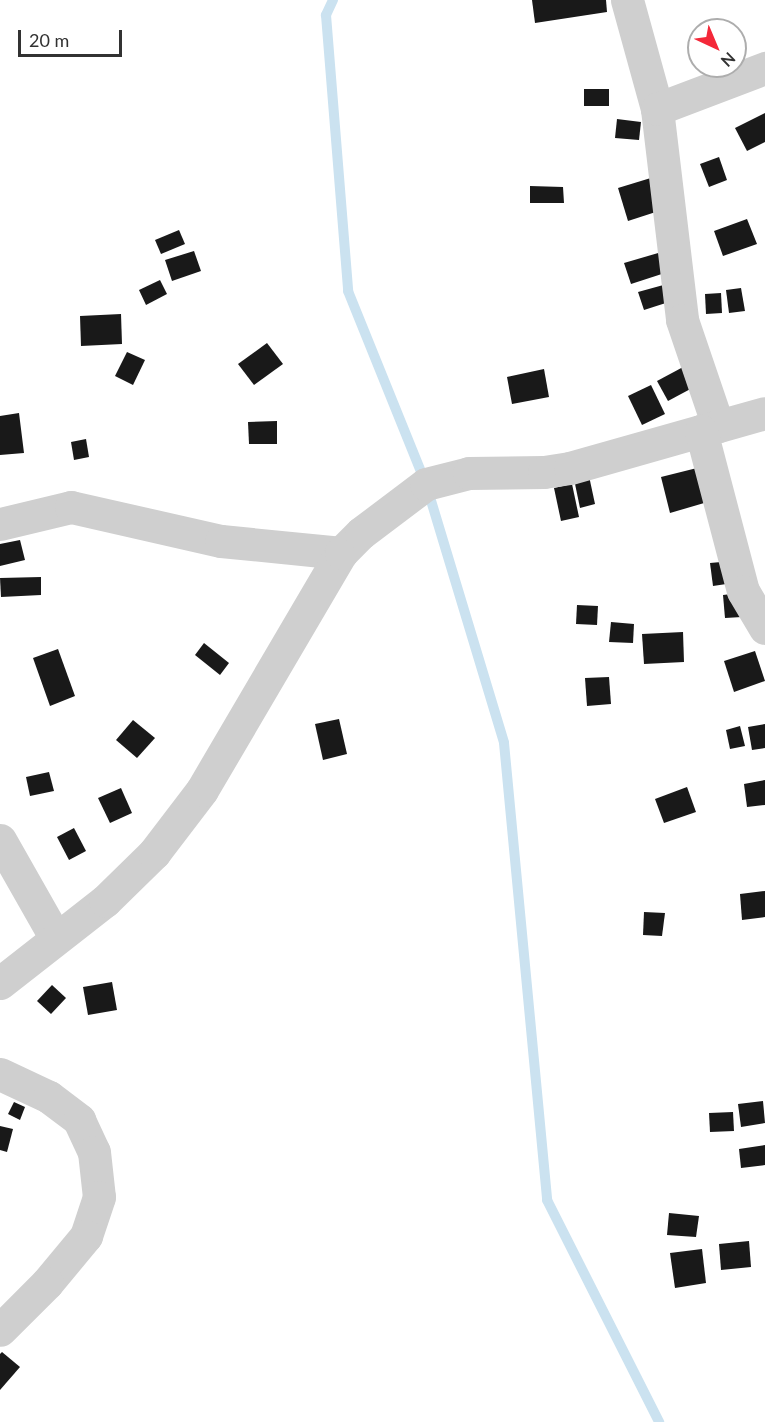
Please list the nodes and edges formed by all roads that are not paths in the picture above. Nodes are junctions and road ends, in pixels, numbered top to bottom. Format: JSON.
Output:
{"nodes":[{"id":1,"x":627,"y":0,"type":"edge"},
{"id":2,"x":765,"y":68,"type":"edge"},
{"id":3,"x":657,"y":109,"type":"junction"},
{"id":4,"x":765,"y":413,"type":"edge"},
{"id":5,"x":709,"y":428,"type":"junction"},
{"id":6,"x":0,"y":524,"type":"edge"},
{"id":7,"x":341,"y":553,"type":"junction"},
{"id":8,"x":765,"y":629,"type":"edge"},
{"id":9,"x":0,"y":840,"type":"edge"},
{"id":10,"x":55,"y":937,"type":"junction"},
{"id":11,"x":0,"y":983,"type":"edge"},
{"id":12,"x":0,"y":1074,"type":"edge"},
{"id":13,"x":0,"y":1330,"type":"edge"}],
"edges":[{"from":1,"to":3,"type":"street"},
{"from":2,"to":3,"type":"street"},
{"from":3,"to":5,"type":"street"},
{"from":4,"to":5,"type":"street"},
{"from":5,"to":7,"type":"street"},
{"from":5,"to":8,"type":"street"},
{"from":6,"to":7,"type":"street"},
{"from":7,"to":10,"type":"street"},
{"from":9,"to":10,"type":"street"},
{"from":10,"to":11,"type":"street"},
{"from":12,"to":13,"type":"street"}]}
